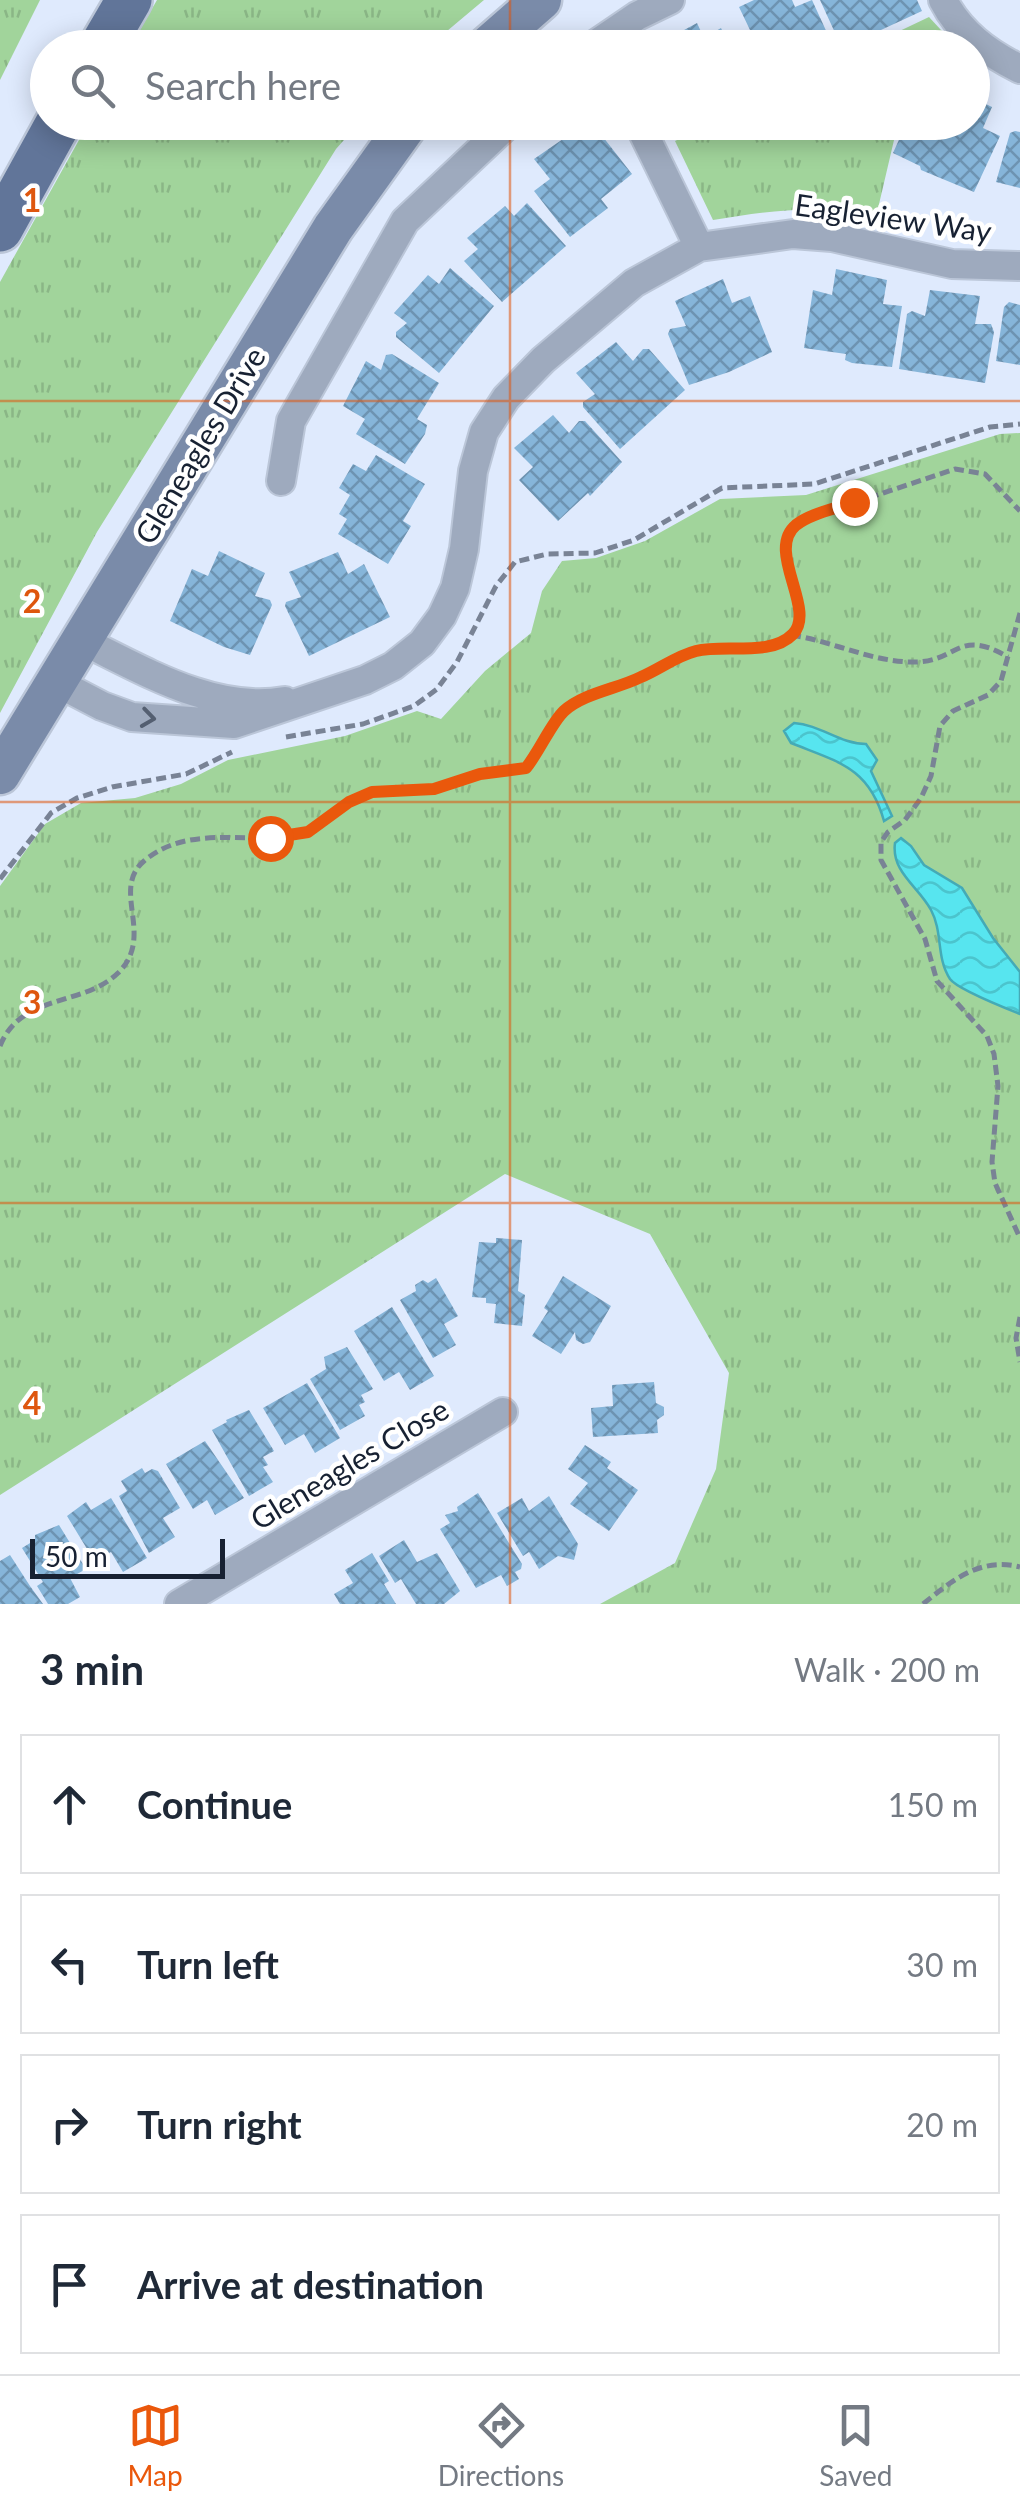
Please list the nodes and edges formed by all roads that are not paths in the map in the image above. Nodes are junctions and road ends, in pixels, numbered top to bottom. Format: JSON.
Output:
{"nodes":[{"id":1,"x":130,"y":0,"type":"edge"},
{"id":2,"x":541,"y":0,"type":"edge"},
{"id":3,"x":670,"y":0,"type":"edge"},
{"id":4,"x":943,"y":0,"type":"edge"},
{"id":5,"x":112,"y":30,"type":"edge"},
{"id":6,"x":507,"y":30,"type":"edge"},
{"id":7,"x":621,"y":30,"type":"edge"},
{"id":8,"x":965,"y":30,"type":"edge"},
{"id":9,"x":990,"y":54,"type":"edge"},
{"id":10,"x":1020,"y":69,"type":"edge"},
{"id":11,"x":50,"y":140,"type":"edge"},
{"id":12,"x":396,"y":140,"type":"edge"},
{"id":13,"x":491,"y":140,"type":"edge"},
{"id":14,"x":647,"y":140,"type":"edge"},
{"id":15,"x":0,"y":229,"type":"edge"},
{"id":16,"x":699,"y":247,"type":"junction"},
{"id":17,"x":1020,"y":266,"type":"edge"},
{"id":18,"x":281,"y":481,"type":"dead end"},
{"id":19,"x":83,"y":641,"type":"junction"},
{"id":20,"x":58,"y":683,"type":"junction"},
{"id":21,"x":320,"y":694,"type":"junction"},
{"id":22,"x":0,"y":774,"type":"edge"},
{"id":23,"x":503,"y":1412,"type":"dead end"},
{"id":24,"x":179,"y":1604,"type":"edge"}],
"edges":[{"from":1,"to":5,"type":"main road"},
{"from":2,"to":6,"type":"street"},
{"from":3,"to":7,"type":"street"},
{"from":4,"to":8,"type":"street"},
{"from":9,"to":10,"type":"street"},
{"from":11,"to":15,"type":"main road"},
{"from":12,"to":19,"type":"street","name":"Gleneagles Drive"},
{"from":13,"to":18,"type":"street"},
{"from":14,"to":16,"type":"street"},
{"from":16,"to":17,"type":"street","name":"Eagleview Way"},
{"from":16,"to":21,"type":"street","name":"Eagleview Way"},
{"from":19,"to":20,"type":"street","name":"Gleneagles Drive"},
{"from":19,"to":21,"type":"street","name":"Eagleview Way"},
{"from":20,"to":21,"type":"street","name":"Eagleview Way","one_way":true},
{"from":20,"to":22,"type":"street","name":"Gleneagles Drive"},
{"from":23,"to":24,"type":"street","name":"Gleneagles Close"}]}
